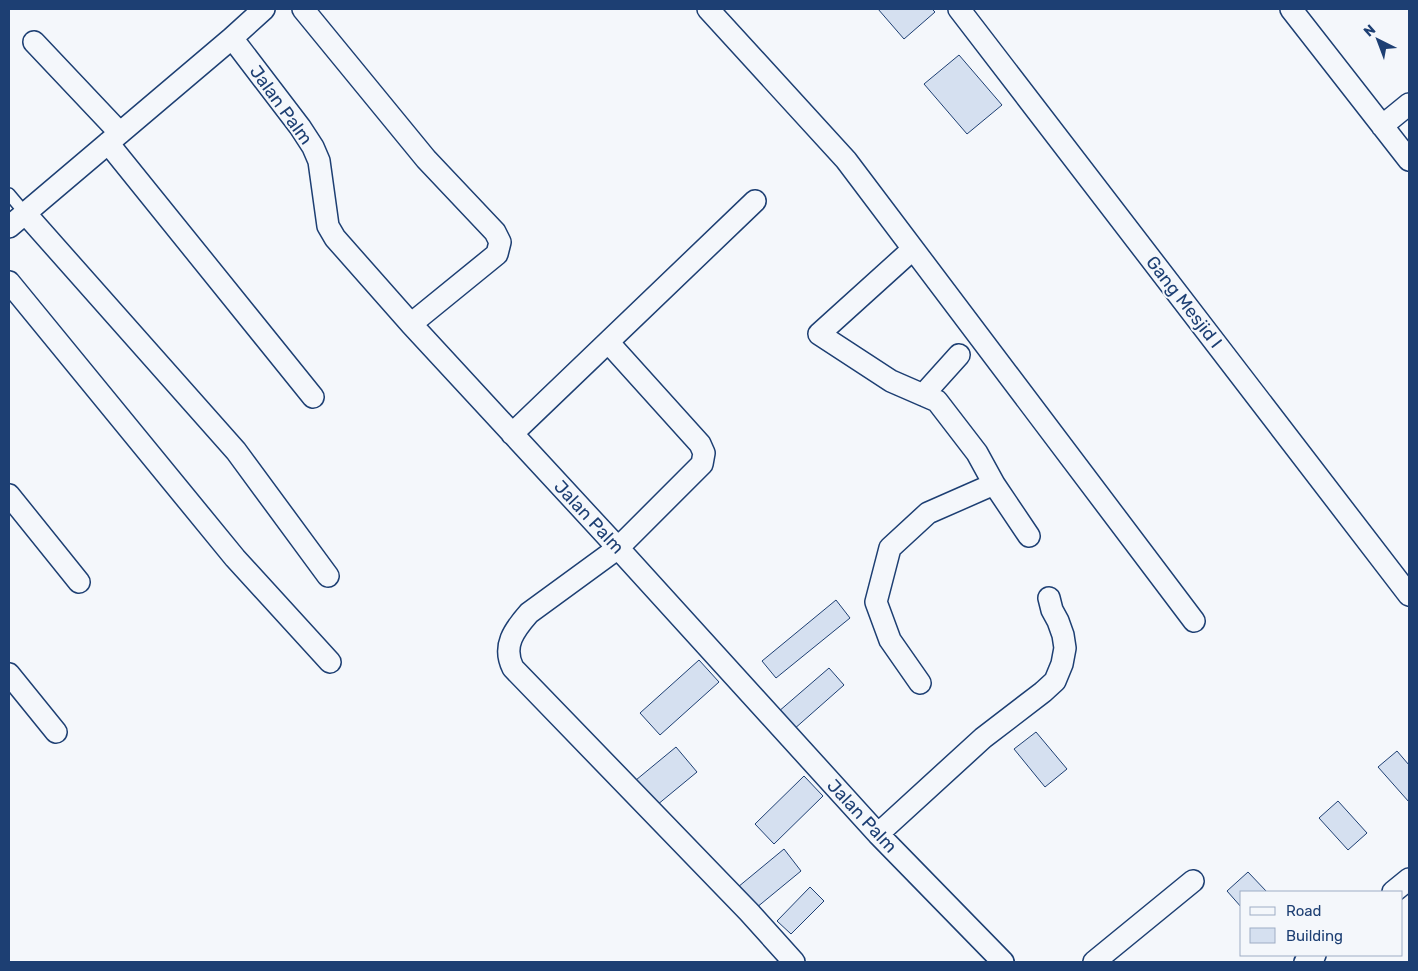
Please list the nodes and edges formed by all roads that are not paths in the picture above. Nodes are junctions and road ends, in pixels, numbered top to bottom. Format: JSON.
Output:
{"nodes":[{"id":1,"x":264,"y":9,"type":"edge"},
{"id":2,"x":303,"y":9,"type":"edge"},
{"id":3,"x":708,"y":9,"type":"edge"},
{"id":4,"x":959,"y":9,"type":"edge"},
{"id":5,"x":1291,"y":9,"type":"edge"},
{"id":6,"x":232,"y":38,"type":"junction"},
{"id":7,"x":34,"y":42,"type":"dead end"},
{"id":8,"x":1409,"y":104,"type":"edge"},
{"id":9,"x":1382,"y":126,"type":"junction"},
{"id":10,"x":114,"y":138,"type":"junction"},
{"id":11,"x":1409,"y":160,"type":"edge"},
{"id":12,"x":9,"y":194,"type":"edge"},
{"id":13,"x":755,"y":201,"type":"dead end"},
{"id":14,"x":25,"y":213,"type":"junction"},
{"id":15,"x":9,"y":227,"type":"edge"},
{"id":16,"x":913,"y":249,"type":"junction"},
{"id":17,"x":9,"y":282,"type":"edge"},
{"id":18,"x":411,"y":324,"type":"junction"},
{"id":19,"x":608,"y":342,"type":"junction"},
{"id":20,"x":958,"y":355,"type":"dead end"},
{"id":21,"x":923,"y":395,"type":"junction"},
{"id":22,"x":313,"y":397,"type":"dead end"},
{"id":23,"x":512,"y":434,"type":"junction"},
{"id":24,"x":994,"y":484,"type":"junction"},
{"id":25,"x":9,"y":495,"type":"edge"},
{"id":26,"x":1029,"y":536,"type":"dead end"},
{"id":27,"x":618,"y":548,"type":"junction"},
{"id":28,"x":328,"y":576,"type":"dead end"},
{"id":29,"x":79,"y":582,"type":"dead end"},
{"id":30,"x":1409,"y":595,"type":"edge"},
{"id":31,"x":1049,"y":598,"type":"dead end"},
{"id":32,"x":1194,"y":621,"type":"dead end"},
{"id":33,"x":330,"y":662,"type":"dead end"},
{"id":34,"x":9,"y":674,"type":"edge"},
{"id":35,"x":920,"y":683,"type":"dead end"},
{"id":36,"x":56,"y":732,"type":"dead end"},
{"id":37,"x":878,"y":834,"type":"junction"},
{"id":38,"x":1409,"y":879,"type":"edge"},
{"id":39,"x":1194,"y":880,"type":"dead end"},
{"id":40,"x":1393,"y":891,"type":"edge"},
{"id":41,"x":794,"y":962,"type":"edge"},
{"id":42,"x":1003,"y":962,"type":"edge"},
{"id":43,"x":1094,"y":962,"type":"edge"}],
"edges":[{"from":1,"to":6,"type":"street"},
{"from":2,"to":18,"type":"street"},
{"from":3,"to":16,"type":"street"},
{"from":4,"to":30,"type":"street","name":"Gang Mesjid I"},
{"from":5,"to":9,"type":"street"},
{"from":6,"to":10,"type":"street"},
{"from":6,"to":18,"type":"street","name":"Jalan Palm"},
{"from":7,"to":10,"type":"street"},
{"from":8,"to":9,"type":"street"},
{"from":9,"to":11,"type":"street"},
{"from":10,"to":14,"type":"street"},
{"from":10,"to":22,"type":"street"},
{"from":12,"to":14,"type":"lane"},
{"from":13,"to":19,"type":"street"},
{"from":14,"to":15,"type":"street"},
{"from":14,"to":28,"type":"street"},
{"from":16,"to":21,"type":"street"},
{"from":16,"to":32,"type":"street"},
{"from":17,"to":33,"type":"street"},
{"from":18,"to":23,"type":"street","name":"Jalan Palm"},
{"from":19,"to":23,"type":"street"},
{"from":19,"to":27,"type":"street"},
{"from":20,"to":21,"type":"street"},
{"from":21,"to":24,"type":"street"},
{"from":23,"to":27,"type":"street","name":"Jalan Palm"},
{"from":24,"to":26,"type":"street"},
{"from":24,"to":35,"type":"street"},
{"from":25,"to":29,"type":"street"},
{"from":27,"to":37,"type":"street","name":"Jalan Palm"},
{"from":27,"to":41,"type":"street"},
{"from":31,"to":37,"type":"street"},
{"from":34,"to":36,"type":"street"},
{"from":37,"to":42,"type":"street","name":"Jalan Palm"},
{"from":38,"to":40,"type":"street"},
{"from":39,"to":43,"type":"street"}]}
